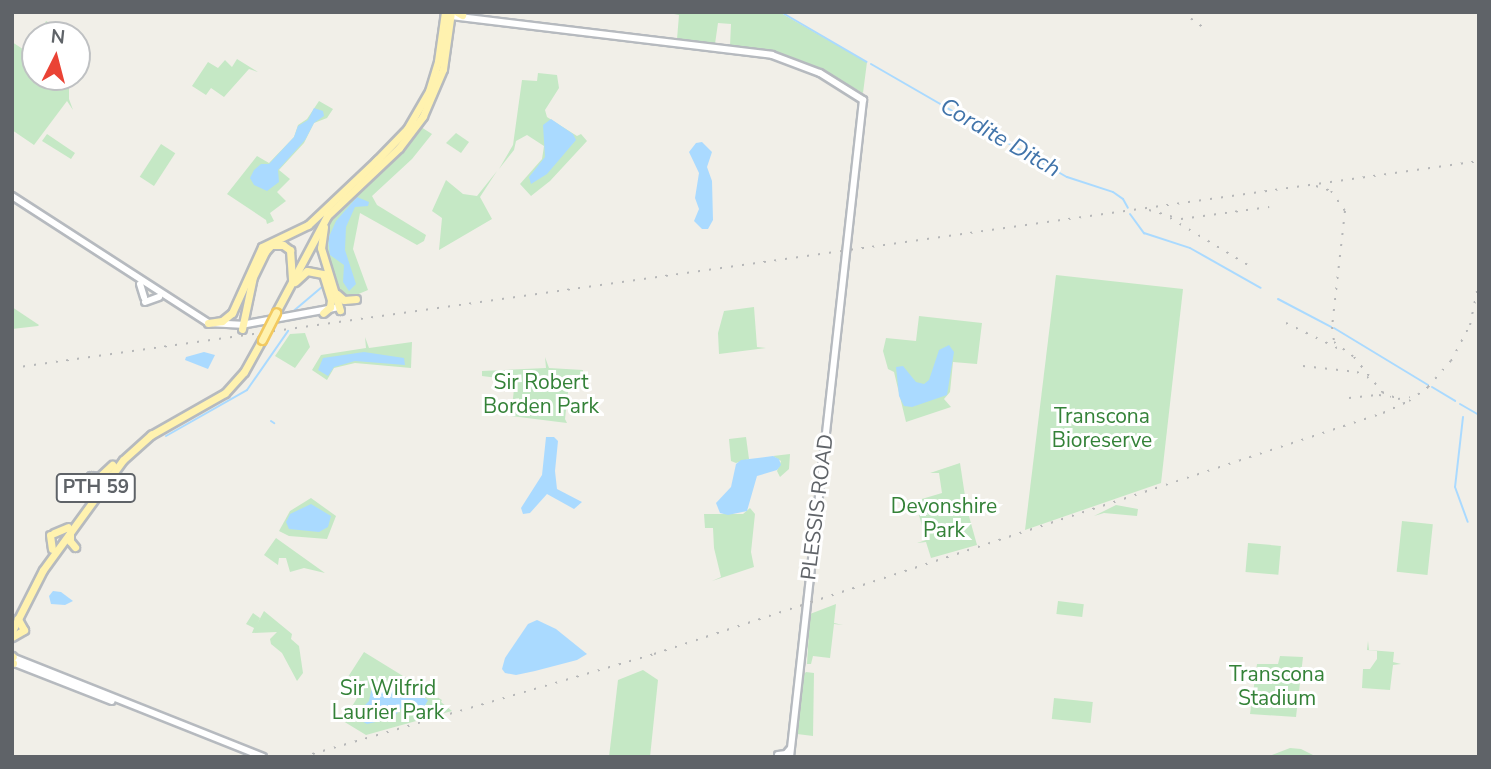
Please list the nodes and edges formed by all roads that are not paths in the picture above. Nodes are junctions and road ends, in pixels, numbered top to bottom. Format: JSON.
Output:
{"nodes":[{"id":1,"x":434,"y":14,"type":"dead end"},
{"id":2,"x":455,"y":14,"type":"edge"},
{"id":3,"x":550,"y":27,"type":"junction"},
{"id":4,"x":446,"y":28,"type":"junction"},
{"id":5,"x":558,"y":29,"type":"junction"},
{"id":6,"x":575,"y":30,"type":"junction"},
{"id":7,"x":563,"y":38,"type":"dead end"},
{"id":8,"x":378,"y":159,"type":"junction"},
{"id":9,"x":359,"y":184,"type":"junction"},
{"id":10,"x":12,"y":196,"type":"edge"},
{"id":11,"x":341,"y":200,"type":"junction"},
{"id":12,"x":849,"y":259,"type":"junction"},
{"id":13,"x":306,"y":271,"type":"junction"},
{"id":14,"x":294,"y":277,"type":"junction"},
{"id":15,"x":141,"y":284,"type":"junction"},
{"id":16,"x":332,"y":292,"type":"junction"},
{"id":17,"x":160,"y":296,"type":"junction"},
{"id":18,"x":356,"y":299,"type":"dead end"},
{"id":19,"x":238,"y":303,"type":"junction"},
{"id":20,"x":338,"y":309,"type":"junction"},
{"id":21,"x":276,"y":312,"type":"junction"},
{"id":22,"x":323,"y":313,"type":"junction"},
{"id":23,"x":208,"y":323,"type":"junction"},
{"id":24,"x":242,"y":326,"type":"junction"},
{"id":25,"x":827,"y":422,"type":"junction"},
{"id":26,"x":824,"y":441,"type":"junction"},
{"id":27,"x":113,"y":468,"type":"junction"},
{"id":28,"x":95,"y":494,"type":"junction"},
{"id":29,"x":69,"y":529,"type":"junction"},
{"id":30,"x":55,"y":549,"type":"junction"},
{"id":31,"x":15,"y":618,"type":"edge"},
{"id":32,"x":12,"y":634,"type":"edge"},
{"id":33,"x":800,"y":654,"type":"junction"},
{"id":34,"x":13,"y":660,"type":"edge"},
{"id":35,"x":798,"y":674,"type":"junction"},
{"id":36,"x":51,"y":675,"type":"junction"},
{"id":37,"x":85,"y":691,"type":"junction"},
{"id":38,"x":78,"y":695,"type":"dead end"},
{"id":39,"x":139,"y":710,"type":"junction"},
{"id":40,"x":165,"y":720,"type":"junction"},
{"id":41,"x":791,"y":754,"type":"edge"},
{"id":42,"x":252,"y":757,"type":"edge"},
{"id":43,"x":263,"y":757,"type":"edge"},
{"id":44,"x":780,"y":757,"type":"edge"}],
"edges":[{"from":1,"to":4,"type":"main road"},
{"from":2,"to":3,"type":"main road"},
{"from":2,"to":4,"type":"main road","number":"PTH 59"},
{"from":2,"to":4,"type":"main road"},
{"from":3,"to":5,"type":"main road"},
{"from":3,"to":6,"type":"main road"},
{"from":4,"to":8,"type":"main road","number":"PTH 59"},
{"from":4,"to":9,"type":"main road","number":"PTH 59"},
{"from":5,"to":6,"type":"main road"},
{"from":5,"to":7,"type":"main road"},
{"from":6,"to":12,"type":"main road","name":"PLESSIS ROAD"},
{"from":8,"to":9,"type":"main road","number":"PTH 59"},
{"from":8,"to":19,"type":"main road"},
{"from":9,"to":11,"type":"main road","number":"PTH 59"},
{"from":10,"to":15,"type":"main road"},
{"from":11,"to":14,"type":"main road","number":"PTH 59"},
{"from":11,"to":16,"type":"main road"},
{"from":12,"to":25,"type":"main road","name":"PLESSIS ROAD"},
{"from":12,"to":41,"type":"main road","name":"PLESSIS ROAD"},
{"from":13,"to":14,"type":"main road"},
{"from":13,"to":16,"type":"main road"},
{"from":13,"to":21,"type":"main road"},
{"from":14,"to":21,"type":"main road","number":"PTH 59"},
{"from":14,"to":24,"type":"main road"},
{"from":15,"to":17,"type":"main road"},
{"from":15,"to":17,"type":"main road"},
{"from":15,"to":17,"type":"main road"},
{"from":16,"to":18,"type":"main road"},
{"from":16,"to":20,"type":"main road"},
{"from":16,"to":22,"type":"main road"},
{"from":17,"to":23,"type":"main road"},
{"from":17,"to":24,"type":"main road"},
{"from":19,"to":23,"type":"main road"},
{"from":19,"to":24,"type":"main road"},
{"from":20,"to":22,"type":"main road"},
{"from":20,"to":24,"type":"main road"},
{"from":21,"to":27,"type":"main road","number":"PTH 59","bridge":true},
{"from":22,"to":24,"type":"main road"},
{"from":23,"to":24,"type":"main road"},
{"from":25,"to":26,"type":"main road","name":"PLESSIS ROAD"},
{"from":25,"to":26,"type":"main road"},
{"from":26,"to":33,"type":"main road","name":"PLESSIS ROAD"},
{"from":27,"to":28,"type":"main road"},
{"from":27,"to":28,"type":"main road"},
{"from":28,"to":29,"type":"main road","number":"PTH 59"},
{"from":29,"to":30,"type":"main road","number":"PTH 59"},
{"from":29,"to":30,"type":"main road"},
{"from":29,"to":30,"type":"main road"},
{"from":30,"to":31,"type":"main road","number":"PTH 59"},
{"from":31,"to":32,"type":"main road","number":"PTH 59"},
{"from":33,"to":35,"type":"main road","name":"PLESSIS ROAD"},
{"from":33,"to":35,"type":"main road"},
{"from":34,"to":36,"type":"main road"},
{"from":35,"to":41,"type":"main road","name":"PLESSIS ROAD"},
{"from":36,"to":37,"type":"main road"},
{"from":36,"to":39,"type":"main road"},
{"from":37,"to":38,"type":"main road"},
{"from":37,"to":39,"type":"main road"},
{"from":39,"to":40,"type":"main road"},
{"from":40,"to":42,"type":"main road"},
{"from":40,"to":43,"type":"main road"},
{"from":41,"to":44,"type":"main road"}]}
